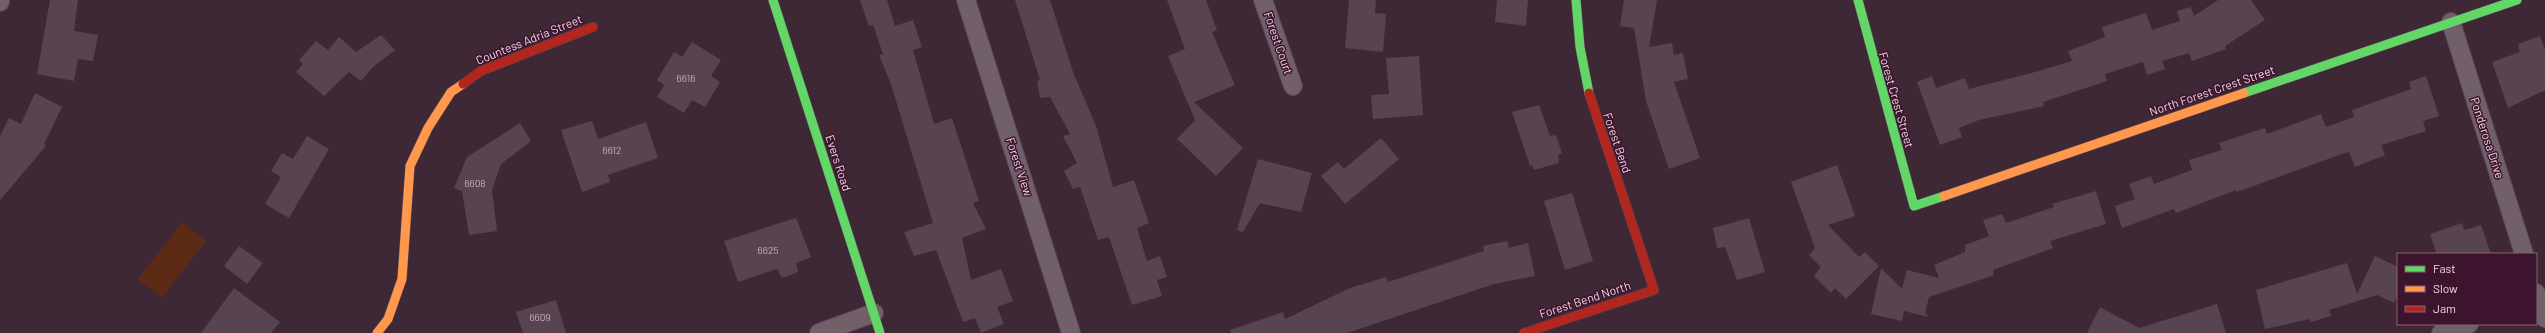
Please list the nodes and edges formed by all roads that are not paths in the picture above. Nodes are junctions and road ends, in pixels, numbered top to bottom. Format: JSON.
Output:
{"nodes":[{"id":1,"x":774,"y":0,"type":"edge"},
{"id":2,"x":966,"y":0,"type":"edge"},
{"id":3,"x":1263,"y":0,"type":"edge"},
{"id":4,"x":1576,"y":0,"type":"edge"},
{"id":5,"x":1858,"y":0,"type":"edge"},
{"id":6,"x":2517,"y":0,"type":"edge"},
{"id":7,"x":2450,"y":22,"type":"junction"},
{"id":8,"x":592,"y":27,"type":"dead end"},
{"id":9,"x":1293,"y":86,"type":"dead end"},
{"id":10,"x":1914,"y":206,"type":"joint"},
{"id":11,"x":2524,"y":253,"type":"edge"},
{"id":12,"x":1654,"y":290,"type":"joint"},
{"id":13,"x":2539,"y":298,"type":"edge"},
{"id":14,"x":874,"y":313,"type":"junction"},
{"id":15,"x":2545,"y":318,"type":"edge"},
{"id":16,"x":2466,"y":325,"type":"edge"},
{"id":17,"x":377,"y":333,"type":"edge"},
{"id":18,"x":819,"y":333,"type":"edge"},
{"id":19,"x":880,"y":333,"type":"edge"},
{"id":20,"x":1071,"y":333,"type":"edge"},
{"id":21,"x":1524,"y":333,"type":"edge"},
{"id":22,"x":2441,"y":333,"type":"edge"}],
"edges":[{"from":1,"to":14,"type":"street","name":"Evers Road"},
{"from":2,"to":20,"type":"street","name":"Forest View"},
{"from":3,"to":9,"type":"street","name":"Forest Court"},
{"from":4,"to":12,"type":"street","name":"Forest Bend"},
{"from":5,"to":10,"type":"street","name":"Forest Crest Street"},
{"from":6,"to":7,"type":"street","name":"North Forest Crest Street"},
{"from":7,"to":10,"type":"street","name":"North Forest Crest Street"},
{"from":7,"to":11,"type":"street","name":"Ponderosa Drive"},
{"from":8,"to":17,"type":"street","name":"Countess Adria Street"},
{"from":12,"to":21,"type":"street","name":"Forest Bend North"},
{"from":13,"to":15,"type":"street"},
{"from":14,"to":18,"type":"street"},
{"from":14,"to":19,"type":"street","name":"Evers Road"},
{"from":16,"to":22,"type":"street"}]}
